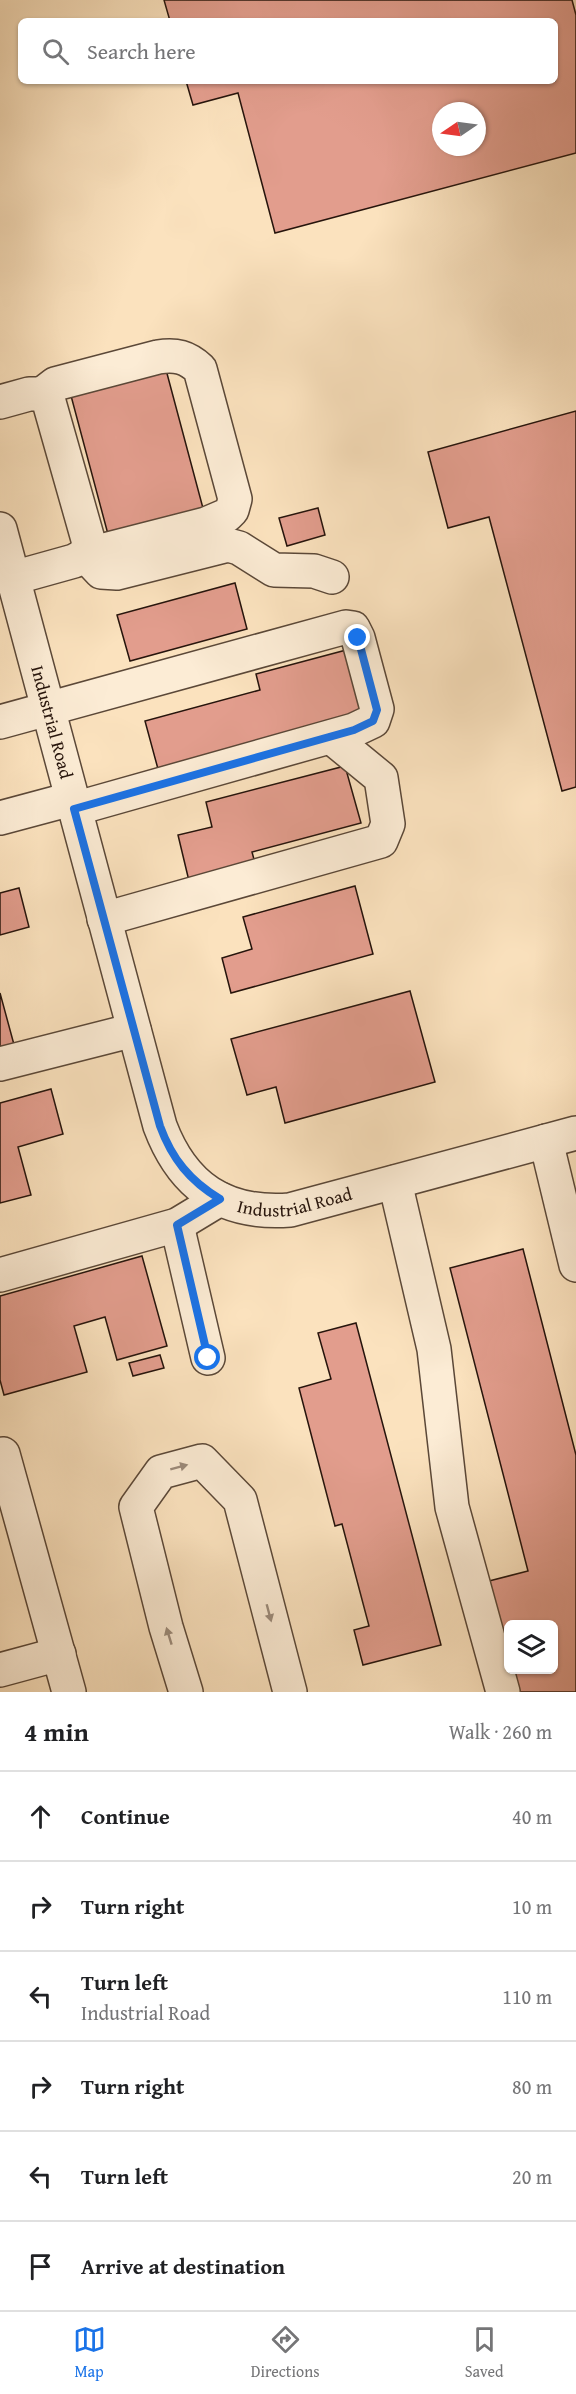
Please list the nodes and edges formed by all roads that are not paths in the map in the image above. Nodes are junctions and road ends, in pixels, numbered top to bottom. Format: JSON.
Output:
{"nodes":[{"id":1,"x":42,"y":394,"type":"junction"},
{"id":2,"x":0,"y":402,"type":"edge"},
{"id":3,"x":85,"y":555,"type":"junction"},
{"id":4,"x":6,"y":568,"type":"edge"},
{"id":5,"x":332,"y":577,"type":"dead end"},
{"id":6,"x":44,"y":701,"type":"junction"},
{"id":7,"x":0,"y":703,"type":"edge"},
{"id":8,"x":0,"y":722,"type":"edge"},
{"id":9,"x":331,"y":736,"type":"junction"},
{"id":10,"x":73,"y":804,"type":"junction"},
{"id":11,"x":0,"y":818,"type":"edge"},
{"id":12,"x":104,"y":919,"type":"junction"},
{"id":13,"x":134,"y":1030,"type":"junction"},
{"id":14,"x":0,"y":1064,"type":"edge"},
{"id":15,"x":561,"y":1137,"type":"edge"},
{"id":16,"x":395,"y":1182,"type":"junction"},
{"id":17,"x":220,"y":1199,"type":"junction"},
{"id":18,"x":177,"y":1225,"type":"junction"},
{"id":19,"x":572,"y":1229,"type":"edge"},
{"id":20,"x":576,"y":1265,"type":"edge"},
{"id":21,"x":0,"y":1275,"type":"edge"},
{"id":22,"x":208,"y":1358,"type":"dead end"},
{"id":23,"x":0,"y":1455,"type":"edge"},
{"id":24,"x":58,"y":1654,"type":"junction"},
{"id":25,"x":0,"y":1670,"type":"edge"},
{"id":26,"x":69,"y":1692,"type":"edge"},
{"id":27,"x":186,"y":1692,"type":"edge"},
{"id":28,"x":290,"y":1692,"type":"edge"},
{"id":29,"x":503,"y":1692,"type":"edge"}],
"edges":[{"from":1,"to":2,"type":"street"},
{"from":1,"to":3,"type":"street"},
{"from":1,"to":3,"type":"street"},
{"from":3,"to":4,"type":"street"},
{"from":3,"to":5,"type":"street"},
{"from":4,"to":6,"type":"street","name":"Industrial Road"},
{"from":6,"to":7,"type":"street"},
{"from":6,"to":8,"type":"street"},
{"from":6,"to":9,"type":"street"},
{"from":6,"to":10,"type":"street","name":"Industrial Road"},
{"from":9,"to":10,"type":"street"},
{"from":9,"to":12,"type":"street"},
{"from":10,"to":11,"type":"street"},
{"from":10,"to":12,"type":"street","name":"Industrial Road"},
{"from":12,"to":13,"type":"street","name":"Industrial Road"},
{"from":13,"to":14,"type":"street"},
{"from":13,"to":17,"type":"street","name":"Industrial Road"},
{"from":15,"to":16,"type":"street","name":"Industrial Road"},
{"from":15,"to":19,"type":"street"},
{"from":16,"to":17,"type":"street","name":"Industrial Road"},
{"from":16,"to":29,"type":"street"},
{"from":17,"to":18,"type":"street"},
{"from":18,"to":21,"type":"street"},
{"from":18,"to":22,"type":"street"},
{"from":19,"to":20,"type":"street"},
{"from":23,"to":24,"type":"street"},
{"from":24,"to":25,"type":"street"},
{"from":24,"to":26,"type":"street"},
{"from":27,"to":28,"type":"street","one_way":true}]}
